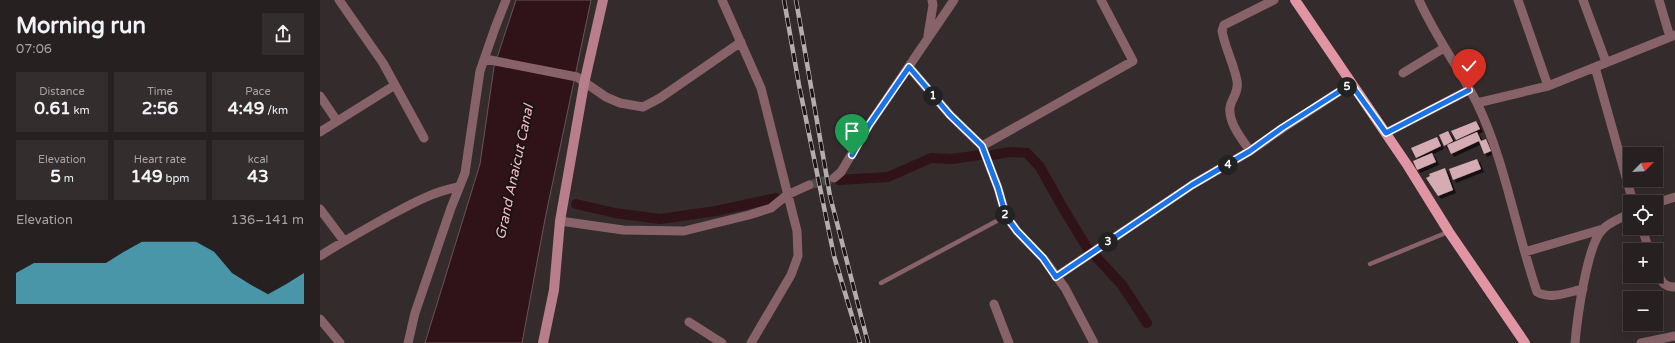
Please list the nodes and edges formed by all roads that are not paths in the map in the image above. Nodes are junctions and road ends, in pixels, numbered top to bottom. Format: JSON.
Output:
{"nodes":[{"id":1,"x":339,"y":0,"type":"edge"},
{"id":2,"x":506,"y":0,"type":"edge"},
{"id":3,"x":603,"y":0,"type":"edge"},
{"id":4,"x":722,"y":0,"type":"edge"},
{"id":5,"x":932,"y":0,"type":"edge"},
{"id":6,"x":954,"y":0,"type":"edge"},
{"id":7,"x":1101,"y":0,"type":"edge"},
{"id":8,"x":1274,"y":0,"type":"edge"},
{"id":9,"x":1295,"y":0,"type":"edge"},
{"id":10,"x":1419,"y":0,"type":"edge"},
{"id":11,"x":1518,"y":0,"type":"edge"},
{"id":12,"x":1583,"y":0,"type":"edge"},
{"id":13,"x":1659,"y":0,"type":"edge"},
{"id":14,"x":1673,"y":36,"type":"edge"},
{"id":15,"x":928,"y":38,"type":"junction"},
{"id":16,"x":742,"y":42,"type":"junction"},
{"id":17,"x":1444,"y":48,"type":"junction"},
{"id":18,"x":489,"y":60,"type":"junction"},
{"id":19,"x":1606,"y":62,"type":"junction"},
{"id":20,"x":909,"y":67,"type":"junction"},
{"id":21,"x":1595,"y":67,"type":"junction"},
{"id":22,"x":1403,"y":73,"type":"dead end"},
{"id":23,"x":580,"y":81,"type":"junction"},
{"id":24,"x":1351,"y":84,"type":"junction"},
{"id":25,"x":395,"y":85,"type":"junction"},
{"id":26,"x":1548,"y":86,"type":"junction"},
{"id":27,"x":1469,"y":90,"type":"junction"},
{"id":28,"x":320,"y":96,"type":"edge"},
{"id":29,"x":1477,"y":103,"type":"junction"},
{"id":30,"x":337,"y":121,"type":"junction"},
{"id":31,"x":320,"y":132,"type":"edge"},
{"id":32,"x":1386,"y":133,"type":"junction"},
{"id":33,"x":424,"y":138,"type":"dead end"},
{"id":34,"x":982,"y":146,"type":"junction"},
{"id":35,"x":1250,"y":151,"type":"junction"},
{"id":36,"x":834,"y":178,"type":"tunnel mouth"},
{"id":37,"x":809,"y":185,"type":"tunnel mouth"},
{"id":38,"x":458,"y":187,"type":"junction"},
{"id":39,"x":788,"y":194,"type":"junction"},
{"id":40,"x":1631,"y":195,"type":"edge"},
{"id":41,"x":1675,"y":197,"type":"edge"},
{"id":42,"x":1663,"y":201,"type":"edge"},
{"id":43,"x":320,"y":209,"type":"edge"},
{"id":44,"x":1006,"y":216,"type":"junction"},
{"id":45,"x":1623,"y":217,"type":"edge"},
{"id":46,"x":560,"y":221,"type":"junction"},
{"id":47,"x":1603,"y":229,"type":"junction"},
{"id":48,"x":1449,"y":232,"type":"junction"},
{"id":49,"x":344,"y":241,"type":"junction"},
{"id":50,"x":1525,"y":252,"type":"junction"},
{"id":51,"x":320,"y":256,"type":"edge"},
{"id":52,"x":1370,"y":264,"type":"dead end"},
{"id":53,"x":1056,"y":277,"type":"junction"},
{"id":54,"x":880,"y":283,"type":"dead end"},
{"id":55,"x":1662,"y":283,"type":"edge"},
{"id":56,"x":1675,"y":287,"type":"edge"},
{"id":57,"x":1583,"y":289,"type":"junction"},
{"id":58,"x":994,"y":304,"type":"dead end"},
{"id":59,"x":320,"y":319,"type":"edge"},
{"id":60,"x":689,"y":322,"type":"dead end"},
{"id":61,"x":1675,"y":336,"type":"edge"},
{"id":62,"x":340,"y":343,"type":"edge"},
{"id":63,"x":408,"y":343,"type":"edge"},
{"id":64,"x":543,"y":343,"type":"edge"},
{"id":65,"x":722,"y":343,"type":"edge"},
{"id":66,"x":751,"y":343,"type":"edge"},
{"id":67,"x":1009,"y":343,"type":"edge"},
{"id":68,"x":1094,"y":343,"type":"edge"},
{"id":69,"x":1525,"y":343,"type":"edge"},
{"id":70,"x":1575,"y":343,"type":"edge"},
{"id":71,"x":1641,"y":343,"type":"edge"}],
"edges":[{"from":1,"to":25,"type":"street"},
{"from":2,"to":18,"type":"street"},
{"from":3,"to":23,"type":"main road"},
{"from":4,"to":16,"type":"street"},
{"from":5,"to":15,"type":"street"},
{"from":6,"to":15,"type":"street"},
{"from":7,"to":34,"type":"street"},
{"from":8,"to":35,"type":"street"},
{"from":9,"to":24,"type":"main road"},
{"from":10,"to":17,"type":"street"},
{"from":11,"to":26,"type":"street"},
{"from":12,"to":19,"type":"street"},
{"from":13,"to":14,"type":"street"},
{"from":14,"to":19,"type":"street"},
{"from":15,"to":20,"type":"street"},
{"from":16,"to":23,"type":"street"},
{"from":16,"to":39,"type":"street"},
{"from":17,"to":22,"type":"street"},
{"from":17,"to":27,"type":"street"},
{"from":18,"to":23,"type":"street"},
{"from":18,"to":38,"type":"street"},
{"from":19,"to":21,"type":"street"},
{"from":20,"to":34,"type":"street"},
{"from":20,"to":36,"type":"street"},
{"from":21,"to":26,"type":"street"},
{"from":21,"to":40,"type":"street"},
{"from":23,"to":46,"type":"main road"},
{"from":24,"to":32,"type":"main road"},
{"from":24,"to":35,"type":"street"},
{"from":25,"to":30,"type":"street"},
{"from":25,"to":33,"type":"street"},
{"from":26,"to":29,"type":"street"},
{"from":27,"to":29,"type":"street"},
{"from":27,"to":32,"type":"street"},
{"from":28,"to":30,"type":"street"},
{"from":29,"to":50,"type":"street"},
{"from":30,"to":31,"type":"street"},
{"from":32,"to":48,"type":"main road"},
{"from":34,"to":44,"type":"street"},
{"from":35,"to":53,"type":"street"},
{"from":37,"to":39,"type":"street"},
{"from":38,"to":49,"type":"street"},
{"from":38,"to":63,"type":"street"},
{"from":39,"to":46,"type":"street"},
{"from":39,"to":66,"type":"street"},
{"from":41,"to":42,"type":"street"},
{"from":43,"to":49,"type":"street"},
{"from":44,"to":53,"type":"street"},
{"from":44,"to":54,"type":"lane"},
{"from":45,"to":47,"type":"street"},
{"from":46,"to":64,"type":"main road"},
{"from":47,"to":50,"type":"street"},
{"from":47,"to":57,"type":"street"},
{"from":48,"to":52,"type":"lane"},
{"from":48,"to":69,"type":"main road"},
{"from":49,"to":51,"type":"street"},
{"from":50,"to":57,"type":"street"},
{"from":53,"to":68,"type":"street"},
{"from":55,"to":56,"type":"street"},
{"from":57,"to":70,"type":"street"},
{"from":58,"to":67,"type":"street"},
{"from":59,"to":62,"type":"street"},
{"from":60,"to":65,"type":"street"},
{"from":61,"to":71,"type":"street"}]}
